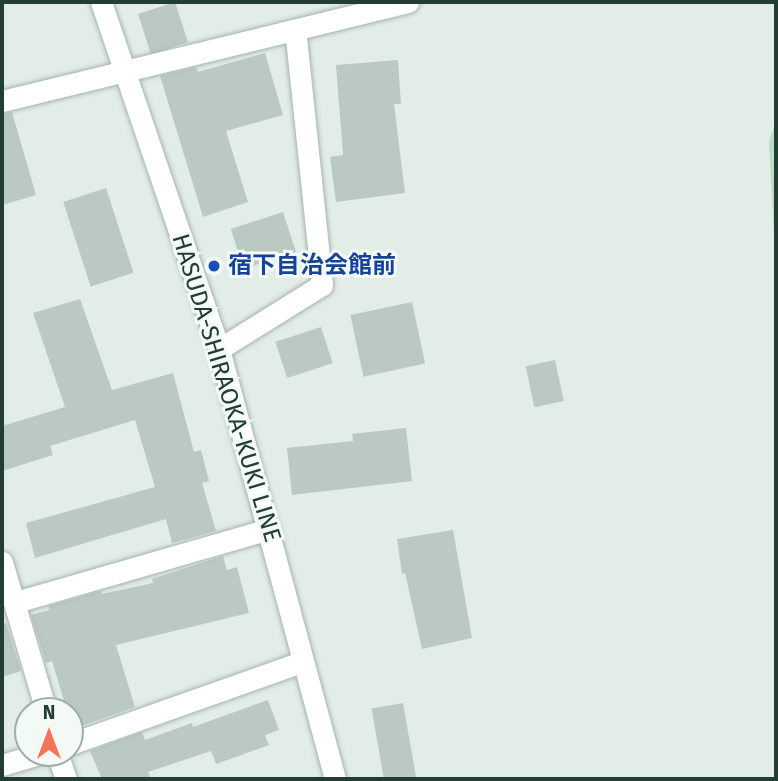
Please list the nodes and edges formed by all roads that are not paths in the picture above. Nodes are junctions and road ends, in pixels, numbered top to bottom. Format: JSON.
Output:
{"nodes":[{"id":1,"x":101,"y":2,"type":"edge"},
{"id":2,"x":408,"y":2,"type":"edge"},
{"id":3,"x":295,"y":30,"type":"junction"},
{"id":4,"x":125,"y":69,"type":"junction"},
{"id":5,"x":2,"y":101,"type":"edge"},
{"id":6,"x":219,"y":349,"type":"junction"},
{"id":7,"x":269,"y":529,"type":"junction"},
{"id":8,"x":2,"y":562,"type":"edge"},
{"id":9,"x":16,"y":601,"type":"junction"},
{"id":10,"x":302,"y":662,"type":"junction"},
{"id":11,"x":42,"y":697,"type":"edge"},
{"id":12,"x":84,"y":739,"type":"edge"},
{"id":13,"x":335,"y":779,"type":"edge"}],
"edges":[{"from":1,"to":4,"type":"street","name":"HASUDA-SHIRAOKA-KUKI LINE"},
{"from":2,"to":3,"type":"street"},
{"from":3,"to":4,"type":"street"},
{"from":3,"to":6,"type":"street"},
{"from":4,"to":5,"type":"street"},
{"from":4,"to":6,"type":"street","name":"HASUDA-SHIRAOKA-KUKI LINE"},
{"from":6,"to":7,"type":"street","name":"HASUDA-SHIRAOKA-KUKI LINE"},
{"from":7,"to":9,"type":"street"},
{"from":7,"to":10,"type":"street","name":"HASUDA-SHIRAOKA-KUKI LINE"},
{"from":8,"to":9,"type":"street"},
{"from":9,"to":11,"type":"street"},
{"from":10,"to":12,"type":"street"},
{"from":10,"to":13,"type":"street","name":"HASUDA-SHIRAOKA-KUKI LINE"}]}
